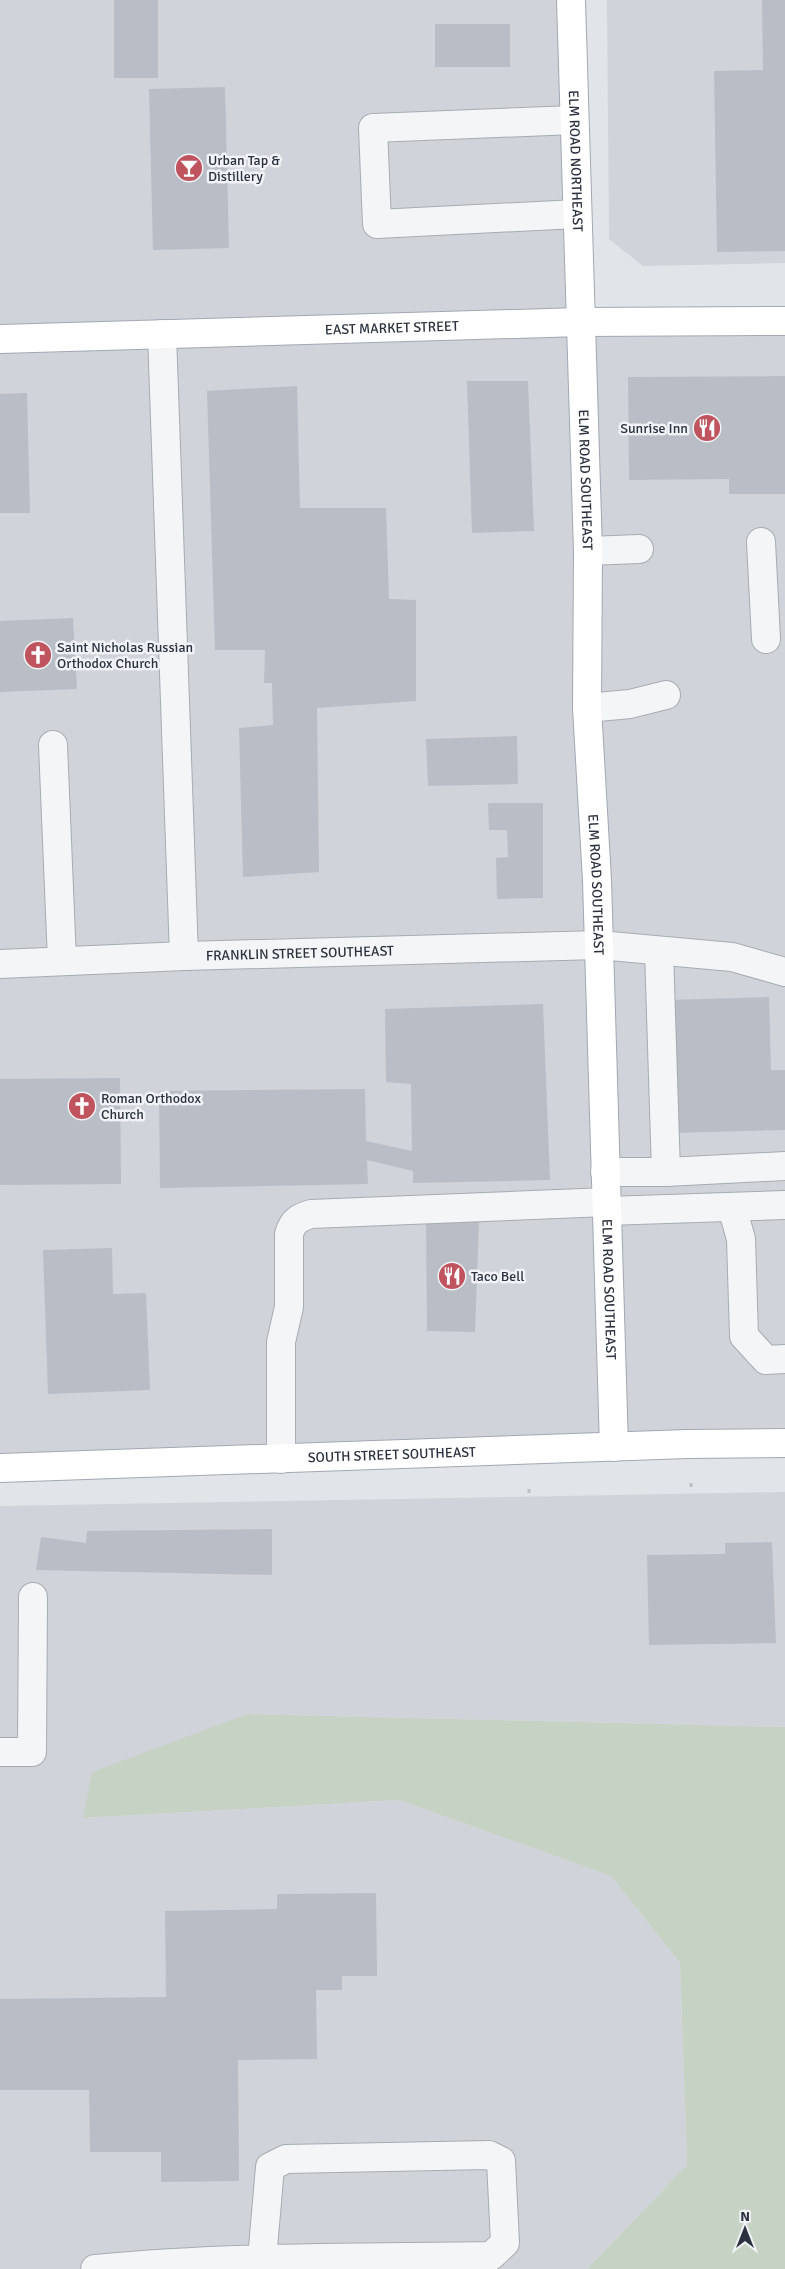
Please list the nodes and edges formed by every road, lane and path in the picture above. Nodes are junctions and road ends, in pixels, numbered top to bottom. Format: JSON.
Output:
{"nodes":[{"id":1,"x":571,"y":0,"type":"edge"},
{"id":2,"x":574,"y":120,"type":"junction"},
{"id":3,"x":577,"y":214,"type":"junction"},
{"id":4,"x":785,"y":320,"type":"edge"},
{"id":5,"x":580,"y":322,"type":"junction"},
{"id":6,"x":162,"y":334,"type":"junction"},
{"id":7,"x":0,"y":339,"type":"edge"},
{"id":8,"x":761,"y":542,"type":"dead end"},
{"id":9,"x":639,"y":549,"type":"dead end"},
{"id":10,"x":588,"y":551,"type":"junction"},
{"id":11,"x":766,"y":639,"type":"dead end"},
{"id":12,"x":666,"y":695,"type":"dead end"},
{"id":13,"x":587,"y":708,"type":"junction"},
{"id":14,"x":53,"y":745,"type":"dead end"},
{"id":15,"x":599,"y":946,"type":"junction"},
{"id":16,"x":658,"y":952,"type":"junction"},
{"id":17,"x":184,"y":956,"type":"junction"},
{"id":18,"x":62,"y":961,"type":"junction"},
{"id":19,"x":0,"y":964,"type":"edge"},
{"id":20,"x":785,"y":972,"type":"edge"},
{"id":21,"x":785,"y":1166,"type":"edge"},
{"id":22,"x":605,"y":1172,"type":"junction"},
{"id":23,"x":666,"y":1172,"type":"junction"},
{"id":24,"x":785,"y":1205,"type":"edge"},
{"id":25,"x":607,"y":1206,"type":"junction"},
{"id":26,"x":732,"y":1207,"type":"junction"},
{"id":27,"x":785,"y":1359,"type":"edge"},
{"id":28,"x":785,"y":1443,"type":"edge"},
{"id":29,"x":614,"y":1447,"type":"junction"},
{"id":30,"x":282,"y":1459,"type":"junction"},
{"id":31,"x":0,"y":1468,"type":"edge"},
{"id":32,"x":691,"y":1483,"type":"dead end"},
{"id":33,"x":529,"y":1489,"type":"dead end"},
{"id":34,"x":691,"y":1489,"type":"dead end"},
{"id":35,"x":529,"y":1494,"type":"dead end"},
{"id":36,"x":33,"y":1597,"type":"dead end"},
{"id":37,"x":0,"y":1752,"type":"edge"},
{"id":38,"x":262,"y":2264,"type":"edge"},
{"id":39,"x":95,"y":2269,"type":"edge"}],
"edges":[{"from":1,"to":2,"type":"main road","name":"ELM ROAD NORTHEAST"},
{"from":2,"to":3,"type":"main road","name":"ELM ROAD NORTHEAST"},
{"from":2,"to":3,"type":"street"},
{"from":3,"to":5,"type":"main road","name":"ELM ROAD NORTHEAST"},
{"from":4,"to":5,"type":"main road","name":"EAST MARKET STREET"},
{"from":5,"to":6,"type":"main road","name":"EAST MARKET STREET"},
{"from":5,"to":10,"type":"main road","name":"ELM ROAD SOUTHEAST"},
{"from":6,"to":7,"type":"main road","name":"EAST MARKET STREET"},
{"from":6,"to":17,"type":"street"},
{"from":8,"to":11,"type":"street"},
{"from":9,"to":10,"type":"street"},
{"from":10,"to":13,"type":"main road","name":"ELM ROAD SOUTHEAST"},
{"from":12,"to":13,"type":"street"},
{"from":13,"to":15,"type":"main road","name":"ELM ROAD SOUTHEAST"},
{"from":14,"to":18,"type":"street"},
{"from":15,"to":16,"type":"street","name":"FRANKLIN STREET SOUTHEAST"},
{"from":15,"to":17,"type":"street","name":"FRANKLIN STREET SOUTHEAST"},
{"from":15,"to":22,"type":"main road","name":"ELM ROAD SOUTHEAST"},
{"from":16,"to":20,"type":"street","name":"FRANKLIN STREET SOUTHEAST"},
{"from":16,"to":23,"type":"street"},
{"from":17,"to":18,"type":"street","name":"FRANKLIN STREET SOUTHEAST"},
{"from":18,"to":19,"type":"street","name":"FRANKLIN STREET SOUTHEAST"},
{"from":21,"to":23,"type":"street"},
{"from":22,"to":23,"type":"street"},
{"from":22,"to":25,"type":"main road","name":"ELM ROAD SOUTHEAST"},
{"from":24,"to":26,"type":"street"},
{"from":25,"to":26,"type":"street"},
{"from":25,"to":29,"type":"main road","name":"ELM ROAD SOUTHEAST"},
{"from":25,"to":30,"type":"street"},
{"from":26,"to":27,"type":"street"},
{"from":28,"to":29,"type":"main road","name":"SOUTH STREET SOUTHEAST"},
{"from":29,"to":30,"type":"main road","name":"SOUTH STREET SOUTHEAST"},
{"from":30,"to":31,"type":"main road","name":"SOUTH STREET SOUTHEAST"},
{"from":32,"to":34,"type":"path"},
{"from":33,"to":35,"type":"path"},
{"from":36,"to":37,"type":"street"},
{"from":38,"to":38,"type":"street"},
{"from":38,"to":39,"type":"street"}]}
